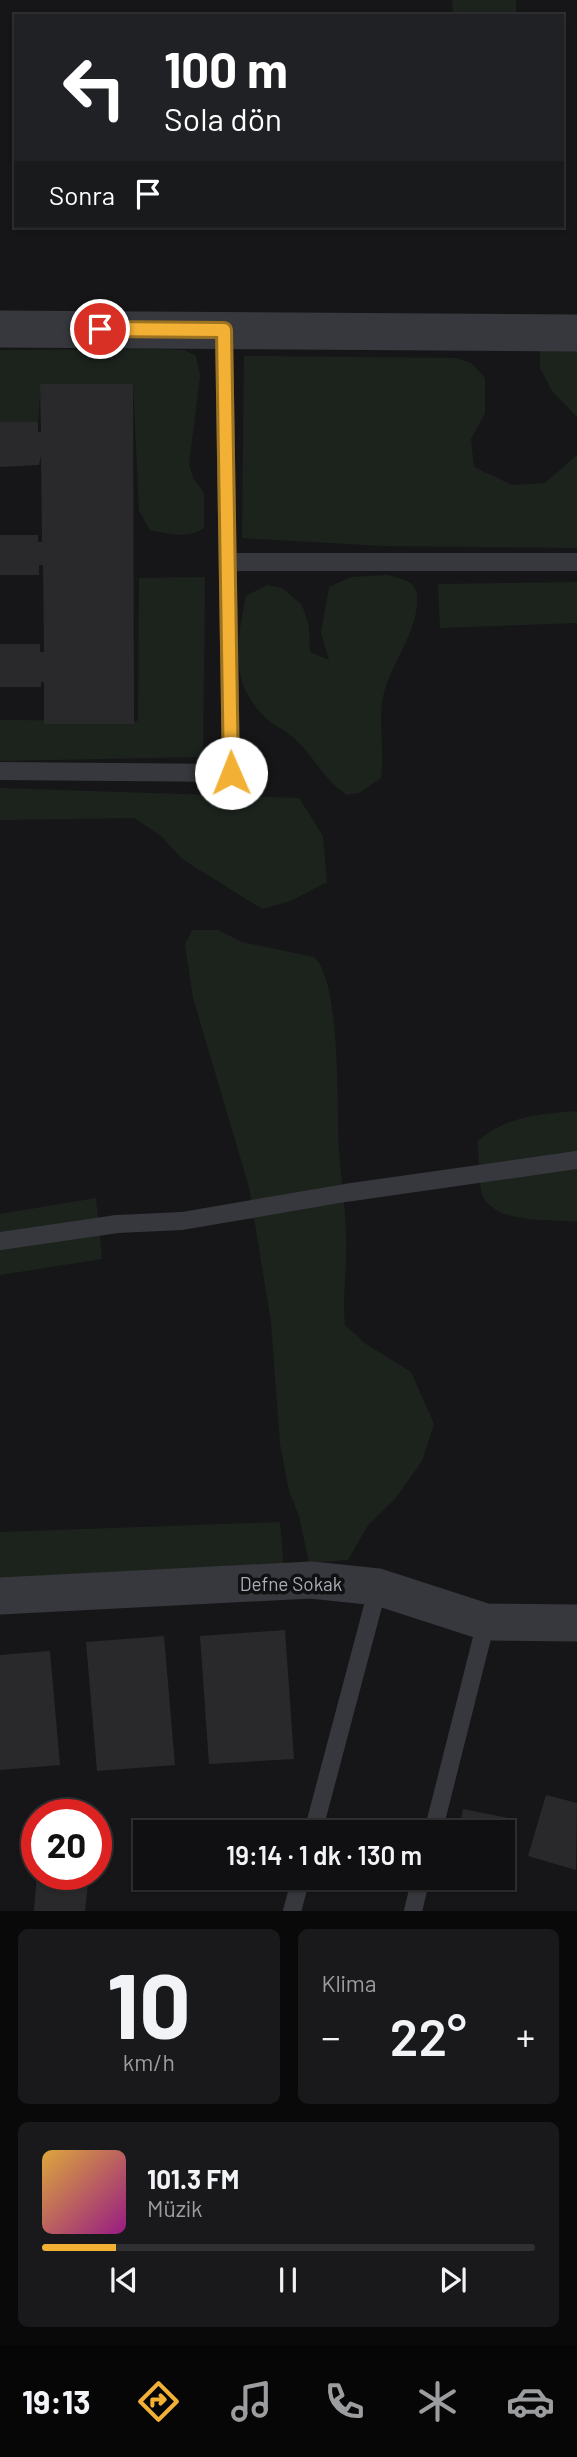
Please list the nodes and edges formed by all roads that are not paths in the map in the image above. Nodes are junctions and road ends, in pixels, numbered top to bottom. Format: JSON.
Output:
{"nodes":[{"id":1,"x":0,"y":328,"type":"edge"},
{"id":2,"x":224,"y":330,"type":"junction"},
{"id":3,"x":577,"y":333,"type":"edge"},
{"id":4,"x":228,"y":562,"type":"junction"},
{"id":5,"x":577,"y":562,"type":"edge"},
{"id":6,"x":0,"y":771,"type":"edge"},
{"id":7,"x":577,"y":1160,"type":"edge"},
{"id":8,"x":0,"y":1241,"type":"edge"},
{"id":9,"x":378,"y":1587,"type":"junction"},
{"id":10,"x":0,"y":1596,"type":"edge"},
{"id":11,"x":486,"y":1622,"type":"junction"},
{"id":12,"x":577,"y":1623,"type":"edge"},
{"id":13,"x":316,"y":1820,"type":"edge"},
{"id":14,"x":436,"y":1820,"type":"edge"},
{"id":15,"x":298,"y":1890,"type":"edge"},
{"id":16,"x":418,"y":1890,"type":"edge"},
{"id":17,"x":292,"y":1911,"type":"edge"},
{"id":18,"x":413,"y":1911,"type":"edge"}],
"edges":[{"from":1,"to":2,"type":"street"},
{"from":2,"to":3,"type":"street"},
{"from":2,"to":4,"type":"lane"},
{"from":4,"to":5,"type":"lane"},
{"from":4,"to":6,"type":"lane"},
{"from":7,"to":8,"type":"lane"},
{"from":9,"to":10,"type":"street","name":"Defne Sokak"},
{"from":9,"to":11,"type":"street","name":"Defne Sokak"},
{"from":9,"to":13,"type":"lane"},
{"from":11,"to":12,"type":"street","name":"Defne Sokak"},
{"from":11,"to":14,"type":"lane"},
{"from":15,"to":17,"type":"lane"},
{"from":16,"to":18,"type":"lane"}]}
